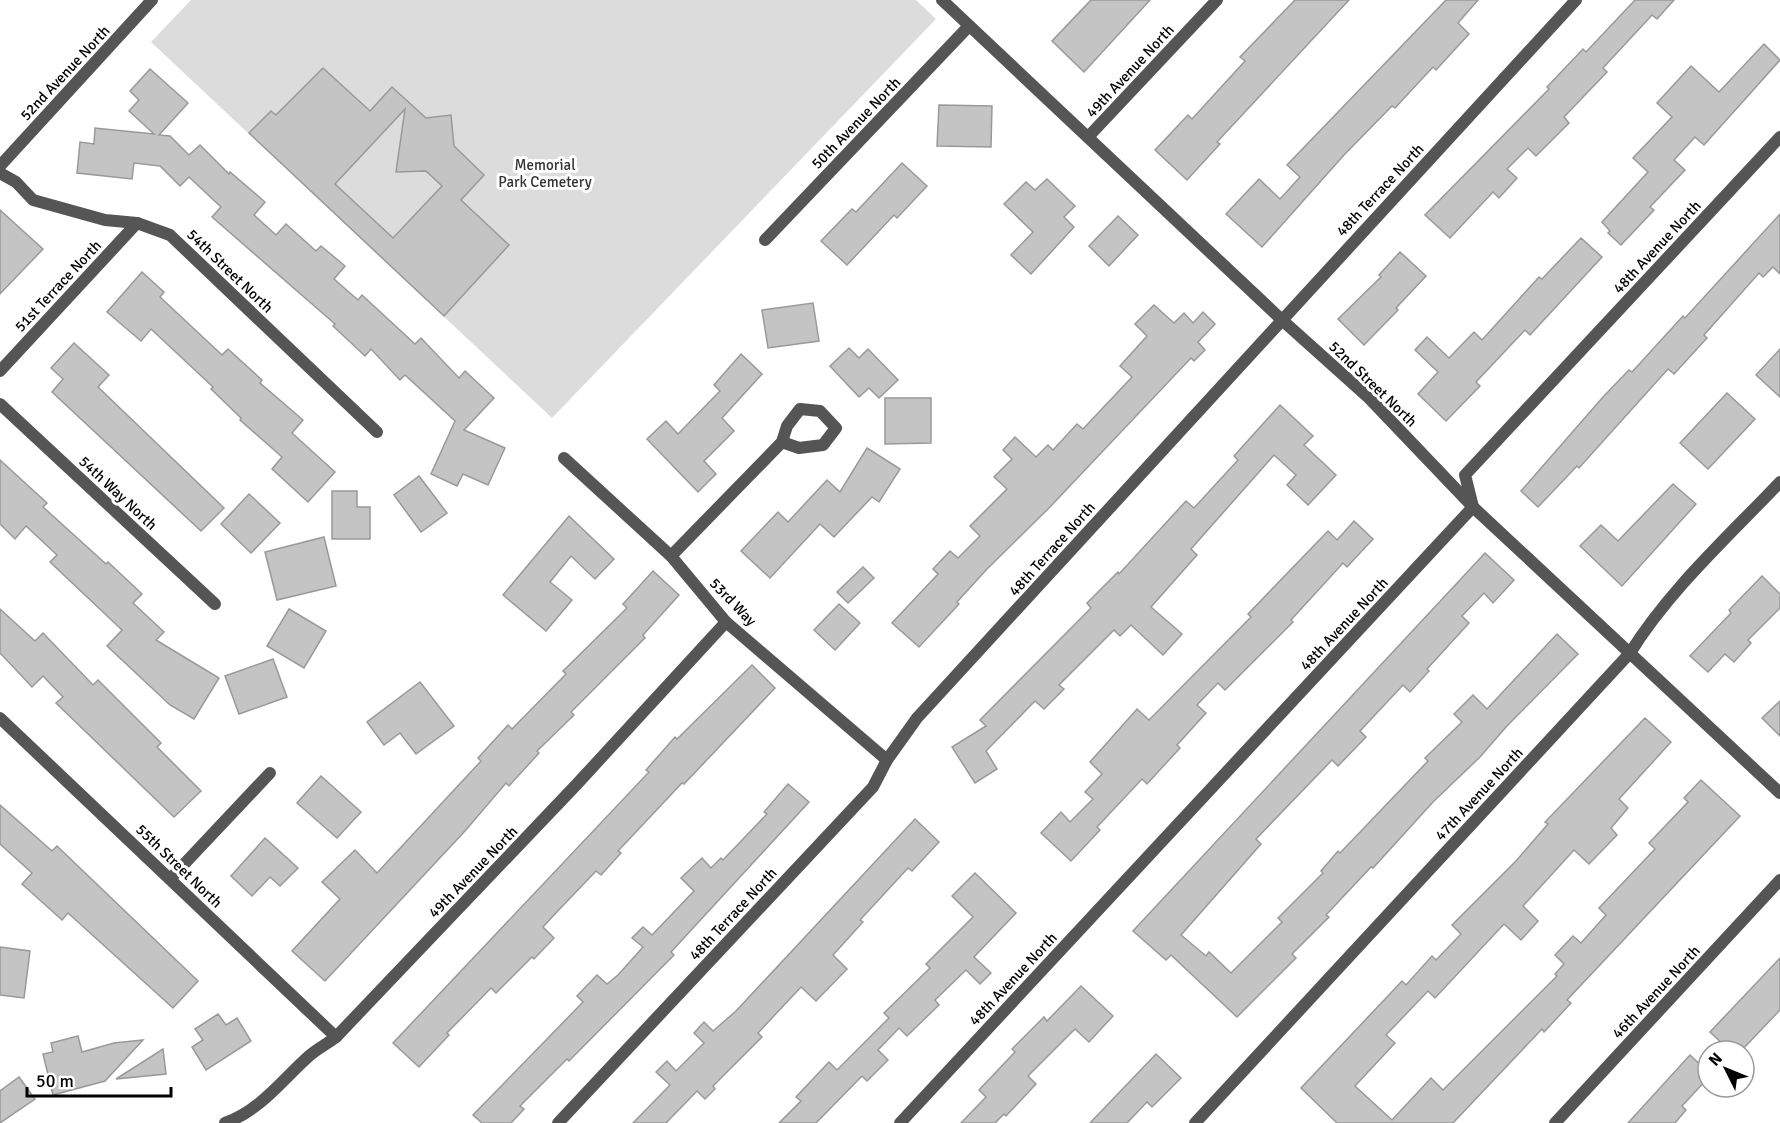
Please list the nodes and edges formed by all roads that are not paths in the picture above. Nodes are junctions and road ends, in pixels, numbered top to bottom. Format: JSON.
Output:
{"nodes":[{"id":1,"x":152,"y":0,"type":"edge"},
{"id":2,"x":942,"y":0,"type":"edge"},
{"id":3,"x":1217,"y":0,"type":"edge"},
{"id":4,"x":1576,"y":0,"type":"edge"},
{"id":5,"x":969,"y":26,"type":"junction"},
{"id":6,"x":1089,"y":136,"type":"junction"},
{"id":7,"x":1780,"y":137,"type":"edge"},
{"id":8,"x":0,"y":166,"type":"edge"},
{"id":9,"x":0,"y":173,"type":"edge"},
{"id":10,"x":137,"y":222,"type":"junction"},
{"id":11,"x":765,"y":240,"type":"dead end"},
{"id":12,"x":1282,"y":320,"type":"junction"},
{"id":13,"x":0,"y":371,"type":"edge"},
{"id":14,"x":0,"y":404,"type":"edge"},
{"id":15,"x":377,"y":432,"type":"dead end"},
{"id":16,"x":782,"y":442,"type":"dead end"},
{"id":17,"x":564,"y":458,"type":"dead end"},
{"id":18,"x":1780,"y":482,"type":"edge"},
{"id":19,"x":1473,"y":507,"type":"junction"},
{"id":20,"x":671,"y":556,"type":"junction"},
{"id":21,"x":215,"y":604,"type":"dead end"},
{"id":22,"x":726,"y":622,"type":"junction"},
{"id":23,"x":1630,"y":653,"type":"junction"},
{"id":24,"x":0,"y":718,"type":"edge"},
{"id":25,"x":887,"y":760,"type":"junction"},
{"id":26,"x":270,"y":773,"type":"dead end"},
{"id":27,"x":1780,"y":793,"type":"edge"},
{"id":28,"x":171,"y":878,"type":"junction"},
{"id":29,"x":1780,"y":880,"type":"edge"},
{"id":30,"x":336,"y":1037,"type":"junction"},
{"id":31,"x":225,"y":1123,"type":"edge"},
{"id":32,"x":558,"y":1123,"type":"edge"},
{"id":33,"x":900,"y":1123,"type":"edge"},
{"id":34,"x":1195,"y":1123,"type":"edge"},
{"id":35,"x":1555,"y":1123,"type":"edge"}],
"edges":[{"from":1,"to":8,"type":"street","name":"52nd Avenue North"},
{"from":2,"to":5,"type":"street","name":"52nd Street North"},
{"from":3,"to":6,"type":"street","name":"49th Avenue North"},
{"from":4,"to":12,"type":"street","name":"48th Terrace North"},
{"from":5,"to":6,"type":"street","name":"52nd Street North"},
{"from":5,"to":11,"type":"street","name":"50th Avenue North"},
{"from":6,"to":12,"type":"street","name":"52nd Street North"},
{"from":7,"to":19,"type":"street","name":"48th Avenue North"},
{"from":9,"to":10,"type":"street","name":"54th Street North"},
{"from":10,"to":13,"type":"street","name":"51st Terrace North"},
{"from":10,"to":15,"type":"street","name":"54th Street North"},
{"from":12,"to":19,"type":"street","name":"52nd Street North"},
{"from":12,"to":25,"type":"street","name":"48th Terrace North"},
{"from":14,"to":21,"type":"street","name":"54th Way North"},
{"from":16,"to":20,"type":"street"},
{"from":17,"to":20,"type":"street","name":"53rd Way"},
{"from":18,"to":23,"type":"street","name":"47th Avenue North"},
{"from":19,"to":23,"type":"street","name":"52nd Street North"},
{"from":19,"to":33,"type":"street","name":"48th Avenue North"},
{"from":20,"to":22,"type":"street","name":"53rd Way"},
{"from":22,"to":25,"type":"street","name":"53rd Way"},
{"from":22,"to":30,"type":"street","name":"49th Avenue North"},
{"from":23,"to":27,"type":"street","name":"52nd Street North"},
{"from":23,"to":34,"type":"street","name":"47th Avenue North"},
{"from":24,"to":28,"type":"street","name":"55th Street North"},
{"from":25,"to":32,"type":"street","name":"48th Terrace North"},
{"from":26,"to":28,"type":"street"},
{"from":28,"to":30,"type":"street","name":"55th Street North"},
{"from":29,"to":35,"type":"street","name":"46th Avenue North"},
{"from":30,"to":31,"type":"street","name":"49th Avenue North"}]}
